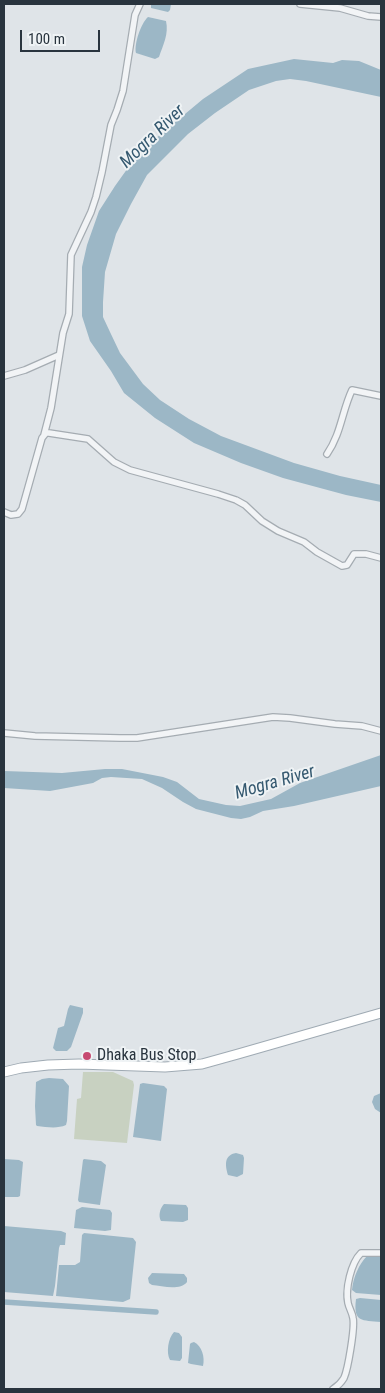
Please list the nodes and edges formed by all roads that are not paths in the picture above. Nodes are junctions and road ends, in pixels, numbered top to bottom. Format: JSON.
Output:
{"nodes":[{"id":1,"x":140,"y":4,"type":"edge"},
{"id":2,"x":300,"y":4,"type":"edge"},
{"id":3,"x":381,"y":17,"type":"edge"},
{"id":4,"x":59,"y":355,"type":"junction"},
{"id":5,"x":4,"y":376,"type":"edge"},
{"id":6,"x":381,"y":396,"type":"edge"},
{"id":7,"x":44,"y":435,"type":"junction"},
{"id":8,"x":327,"y":454,"type":"dead end"},
{"id":9,"x":4,"y":512,"type":"edge"},
{"id":10,"x":381,"y":558,"type":"edge"},
{"id":11,"x":381,"y":731,"type":"edge"},
{"id":12,"x":4,"y":733,"type":"edge"},
{"id":13,"x":381,"y":1013,"type":"edge"},
{"id":14,"x":4,"y":1072,"type":"edge"},
{"id":15,"x":381,"y":1253,"type":"edge"},
{"id":16,"x":333,"y":1389,"type":"edge"}],
"edges":[{"from":1,"to":4,"type":"street"},
{"from":2,"to":3,"type":"street"},
{"from":4,"to":5,"type":"street"},
{"from":4,"to":7,"type":"street"},
{"from":6,"to":8,"type":"street"},
{"from":7,"to":9,"type":"street"},
{"from":7,"to":10,"type":"street"},
{"from":11,"to":12,"type":"street"},
{"from":13,"to":14,"type":"main road"},
{"from":15,"to":16,"type":"street"}]}
